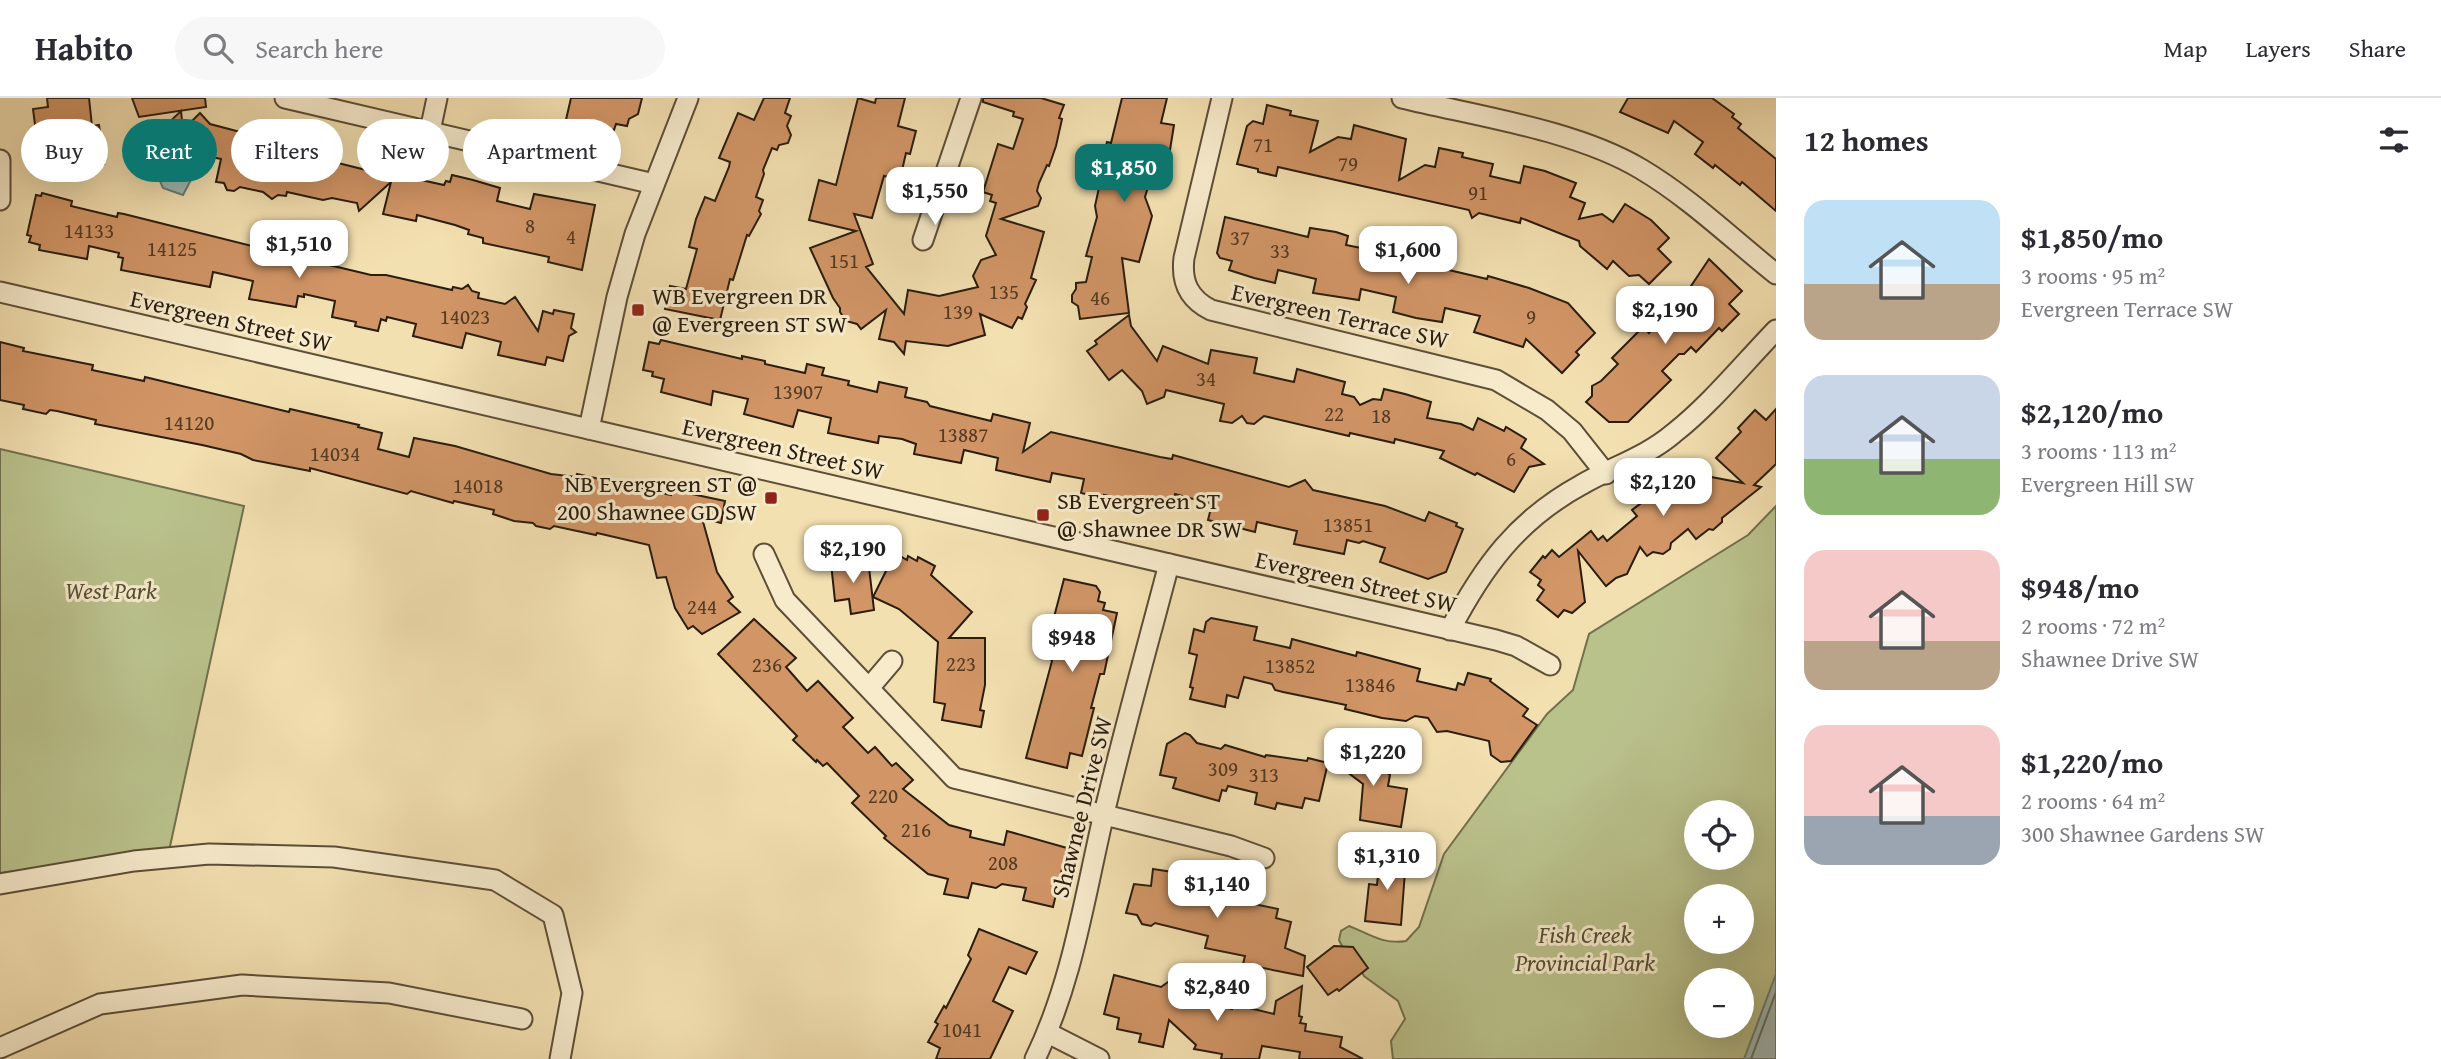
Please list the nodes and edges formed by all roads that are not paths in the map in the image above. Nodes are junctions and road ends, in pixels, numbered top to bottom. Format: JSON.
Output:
{"nodes":[{"id":1,"x":285,"y":98,"type":"edge"},
{"id":2,"x":437,"y":98,"type":"edge"},
{"id":3,"x":688,"y":98,"type":"edge"},
{"id":4,"x":971,"y":98,"type":"edge"},
{"id":5,"x":1222,"y":98,"type":"edge"},
{"id":6,"x":1402,"y":98,"type":"edge"},
{"id":7,"x":377,"y":119,"type":"edge"},
{"id":8,"x":433,"y":119,"type":"edge"},
{"id":9,"x":449,"y":135,"type":"edge"},
{"id":10,"x":0,"y":160,"type":"edge"},
{"id":11,"x":654,"y":184,"type":"junction"},
{"id":12,"x":0,"y":200,"type":"edge"},
{"id":13,"x":923,"y":240,"type":"dead end"},
{"id":14,"x":1776,"y":274,"type":"edge"},
{"id":15,"x":0,"y":292,"type":"edge"},
{"id":16,"x":1776,"y":330,"type":"edge"},
{"id":17,"x":589,"y":429,"type":"junction"},
{"id":18,"x":1605,"y":474,"type":"junction"},
{"id":19,"x":764,"y":554,"type":"dead end"},
{"id":20,"x":1168,"y":564,"type":"junction"},
{"id":21,"x":1450,"y":630,"type":"junction"},
{"id":22,"x":892,"y":661,"type":"dead end"},
{"id":23,"x":1550,"y":665,"type":"dead end"},
{"id":24,"x":869,"y":688,"type":"junction"},
{"id":25,"x":1104,"y":816,"type":"junction"},
{"id":26,"x":1264,"y":858,"type":"dead end"},
{"id":27,"x":0,"y":884,"type":"edge"},
{"id":28,"x":522,"y":1019,"type":"dead end"},
{"id":29,"x":1048,"y":1033,"type":"junction"},
{"id":30,"x":0,"y":1048,"type":"edge"},
{"id":31,"x":560,"y":1059,"type":"edge"},
{"id":32,"x":1035,"y":1059,"type":"edge"},
{"id":33,"x":1100,"y":1059,"type":"edge"}],
"edges":[{"from":1,"to":7,"type":"street"},
{"from":2,"to":8,"type":"street"},
{"from":3,"to":11,"type":"street"},
{"from":4,"to":13,"type":"street"},
{"from":5,"to":18,"type":"street","name":"Evergreen Terrace SW"},
{"from":6,"to":14,"type":"street"},
{"from":9,"to":11,"type":"street"},
{"from":10,"to":12,"type":"street"},
{"from":11,"to":17,"type":"street"},
{"from":15,"to":17,"type":"street","name":"Evergreen Street SW"},
{"from":16,"to":18,"type":"street"},
{"from":17,"to":20,"type":"street","name":"Evergreen Street SW"},
{"from":18,"to":21,"type":"street"},
{"from":19,"to":24,"type":"street"},
{"from":20,"to":21,"type":"street","name":"Evergreen Street SW"},
{"from":20,"to":25,"type":"street","name":"Shawnee Drive SW"},
{"from":21,"to":23,"type":"street","name":"Evergreen Street SW"},
{"from":22,"to":24,"type":"street"},
{"from":24,"to":25,"type":"street"},
{"from":25,"to":26,"type":"street"},
{"from":25,"to":29,"type":"street","name":"Shawnee Drive SW"},
{"from":27,"to":31,"type":"street"},
{"from":28,"to":30,"type":"street"},
{"from":29,"to":32,"type":"street","name":"Shawnee Drive SW"},
{"from":29,"to":33,"type":"street"}]}
